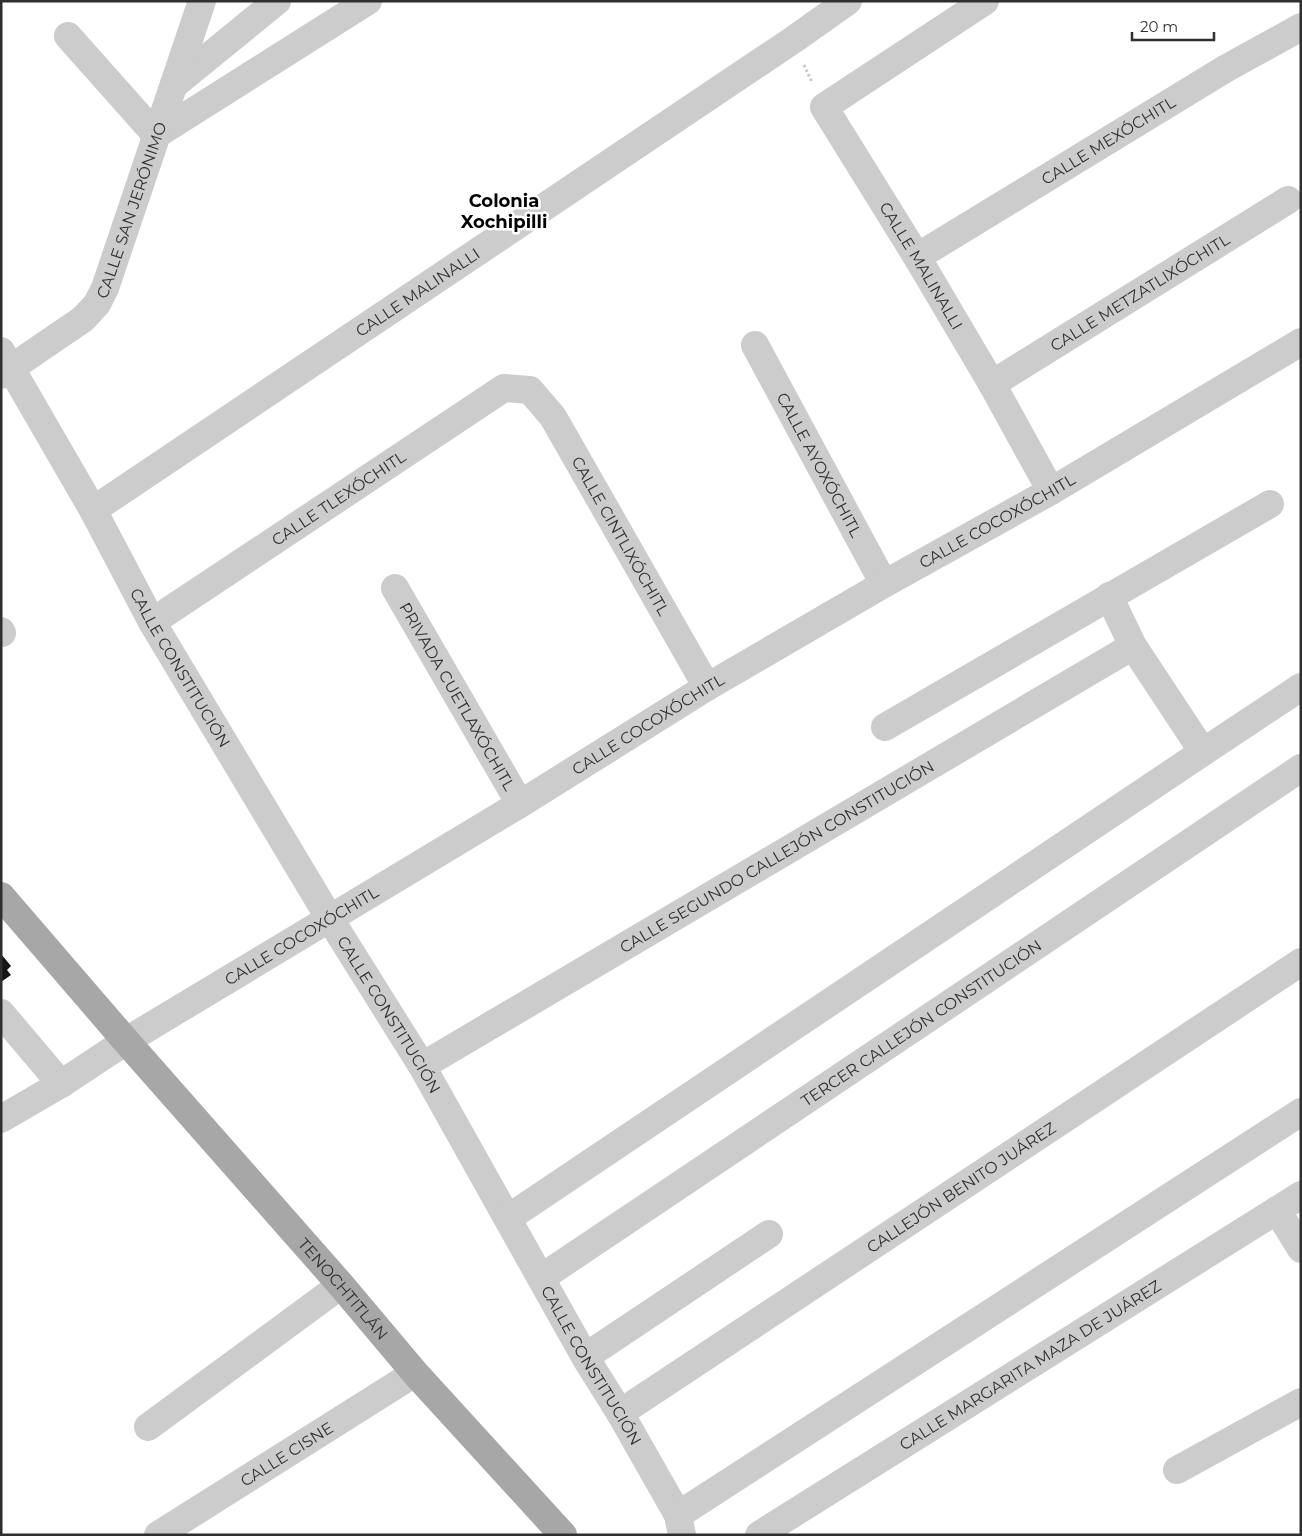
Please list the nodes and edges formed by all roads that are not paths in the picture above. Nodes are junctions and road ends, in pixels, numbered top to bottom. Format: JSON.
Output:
{"nodes":[{"id":1,"x":202,"y":1,"type":"edge"},
{"id":2,"x":277,"y":1,"type":"edge"},
{"id":3,"x":368,"y":1,"type":"edge"},
{"id":4,"x":848,"y":1,"type":"edge"},
{"id":5,"x":985,"y":1,"type":"edge"},
{"id":6,"x":1301,"y":27,"type":"edge"},
{"id":7,"x":68,"y":36,"type":"dead end"},
{"id":8,"x":174,"y":85,"type":"junction"},
{"id":9,"x":156,"y":135,"type":"junction"},
{"id":10,"x":1288,"y":200,"type":"dead end"},
{"id":11,"x":917,"y":257,"type":"junction"},
{"id":12,"x":1301,"y":342,"type":"edge"},
{"id":13,"x":755,"y":345,"type":"dead end"},
{"id":14,"x":4,"y":365,"type":"edge"},
{"id":15,"x":992,"y":384,"type":"junction"},
{"id":16,"x":530,"y":390,"type":"joint"},
{"id":17,"x":1051,"y":491,"type":"junction"},
{"id":18,"x":1270,"y":504,"type":"dead end"},
{"id":19,"x":93,"y":510,"type":"junction"},
{"id":20,"x":884,"y":584,"type":"junction"},
{"id":21,"x":395,"y":588,"type":"dead end"},
{"id":22,"x":1109,"y":596,"type":"junction"},
{"id":23,"x":152,"y":622,"type":"junction"},
{"id":24,"x":1133,"y":646,"type":"junction"},
{"id":25,"x":1301,"y":686,"type":"edge"},
{"id":26,"x":707,"y":687,"type":"junction"},
{"id":27,"x":885,"y":726,"type":"dead end"},
{"id":28,"x":1203,"y":752,"type":"junction"},
{"id":29,"x":1301,"y":768,"type":"edge"},
{"id":30,"x":520,"y":804,"type":"junction"},
{"id":31,"x":1,"y":896,"type":"edge"},
{"id":32,"x":330,"y":919,"type":"junction"},
{"id":33,"x":1301,"y":962,"type":"edge"},
{"id":34,"x":1,"y":1013,"type":"edge"},
{"id":35,"x":126,"y":1041,"type":"junction"},
{"id":36,"x":422,"y":1066,"type":"junction"},
{"id":37,"x":61,"y":1084,"type":"junction"},
{"id":38,"x":1301,"y":1112,"type":"edge"},
{"id":39,"x":1,"y":1118,"type":"edge"},
{"id":40,"x":1301,"y":1195,"type":"edge"},
{"id":41,"x":1277,"y":1210,"type":"junction"},
{"id":42,"x":508,"y":1218,"type":"junction"},
{"id":43,"x":769,"y":1234,"type":"dead end"},
{"id":44,"x":1301,"y":1249,"type":"edge"},
{"id":45,"x":541,"y":1278,"type":"junction"},
{"id":46,"x":341,"y":1285,"type":"junction"},
{"id":47,"x":585,"y":1357,"type":"junction"},
{"id":48,"x":415,"y":1373,"type":"junction"},
{"id":49,"x":1301,"y":1402,"type":"edge"},
{"id":50,"x":620,"y":1413,"type":"junction"},
{"id":51,"x":148,"y":1426,"type":"dead end"},
{"id":52,"x":1177,"y":1470,"type":"dead end"},
{"id":53,"x":680,"y":1525,"type":"edge"},
{"id":54,"x":158,"y":1535,"type":"edge"},
{"id":55,"x":563,"y":1535,"type":"edge"},
{"id":56,"x":759,"y":1535,"type":"edge"}],
"edges":[{"from":1,"to":8,"type":"street","name":"CALLE SAN JERÓNIMO"},
{"from":2,"to":8,"type":"street"},
{"from":3,"to":9,"type":"street"},
{"from":4,"to":19,"type":"street","name":"CALLE MALINALLI"},
{"from":5,"to":11,"type":"street","name":"CALLE MALINALLI"},
{"from":6,"to":11,"type":"street","name":"CALLE MEXÓCHITL"},
{"from":7,"to":9,"type":"street"},
{"from":8,"to":9,"type":"street","name":"CALLE SAN JERÓNIMO"},
{"from":9,"to":14,"type":"street","name":"CALLE SAN JERÓNIMO"},
{"from":10,"to":15,"type":"street","name":"CALLE METZATLIXÓCHITL"},
{"from":11,"to":15,"type":"street","name":"CALLE MALINALLI"},
{"from":12,"to":17,"type":"street","name":"CALLE COCOXÓCHITL"},
{"from":13,"to":20,"type":"street","name":"CALLE AYOXÓCHITL"},
{"from":14,"to":19,"type":"street","name":"CALLE CONSTITUCIÓN"},
{"from":15,"to":17,"type":"street","name":"CALLE MALINALLI"},
{"from":16,"to":23,"type":"street","name":"CALLE TLEXÓCHITL"},
{"from":16,"to":26,"type":"street","name":"CALLE CINTLIXÓCHITL"},
{"from":17,"to":20,"type":"street","name":"CALLE COCOXÓCHITL"},
{"from":18,"to":22,"type":"street"},
{"from":19,"to":23,"type":"street","name":"CALLE CONSTITUCIÓN"},
{"from":20,"to":26,"type":"street","name":"CALLE COCOXÓCHITL"},
{"from":21,"to":30,"type":"street","name":"PRIVADA CUETLAXÓCHITL"},
{"from":22,"to":24,"type":"street"},
{"from":22,"to":27,"type":"street"},
{"from":23,"to":32,"type":"street","name":"CALLE CONSTITUCIÓN"},
{"from":24,"to":28,"type":"street"},
{"from":24,"to":36,"type":"street","name":"CALLE SEGUNDO CALLEJÓN CONSTITUCIÓN"},
{"from":25,"to":28,"type":"street"},
{"from":26,"to":30,"type":"street","name":"CALLE COCOXÓCHITL"},
{"from":28,"to":42,"type":"street"},
{"from":29,"to":45,"type":"street","name":"TERCER CALLEJÓN CONSTITUCIÓN"},
{"from":30,"to":32,"type":"street","name":"CALLE COCOXÓCHITL"},
{"from":31,"to":35,"type":"main road","name":"TENOCHTITLÁN"},
{"from":32,"to":35,"type":"street","name":"CALLE COCOXÓCHITL"},
{"from":32,"to":36,"type":"street","name":"CALLE CONSTITUCIÓN"},
{"from":33,"to":50,"type":"street","name":"CALLEJÓN BENITO JUÁREZ"},
{"from":34,"to":37,"type":"street"},
{"from":35,"to":37,"type":"street","name":"CALLE COCOXÓCHITL"},
{"from":35,"to":46,"type":"main road","name":"TENOCHTITLÁN"},
{"from":36,"to":42,"type":"street","name":"CALLE CONSTITUCIÓN"},
{"from":37,"to":39,"type":"street","name":"CALLE COCOXÓCHITL"},
{"from":38,"to":53,"type":"street"},
{"from":40,"to":41,"type":"street","name":"CALLE MARGARITA MAZA DE JUÁREZ"},
{"from":41,"to":44,"type":"street"},
{"from":41,"to":56,"type":"street","name":"CALLE MARGARITA MAZA DE JUÁREZ"},
{"from":42,"to":45,"type":"street","name":"CALLE CONSTITUCIÓN"},
{"from":43,"to":47,"type":"street"},
{"from":45,"to":47,"type":"street","name":"CALLE CONSTITUCIÓN"},
{"from":46,"to":48,"type":"main road","name":"TENOCHTITLÁN"},
{"from":46,"to":51,"type":"street"},
{"from":47,"to":50,"type":"street","name":"CALLE CONSTITUCIÓN"},
{"from":48,"to":54,"type":"street","name":"CALLE CISNE"},
{"from":48,"to":55,"type":"main road","name":"TENOCHTITLÁN"},
{"from":49,"to":52,"type":"street"},
{"from":50,"to":53,"type":"street","name":"CALLE CONSTITUCIÓN"}]}
